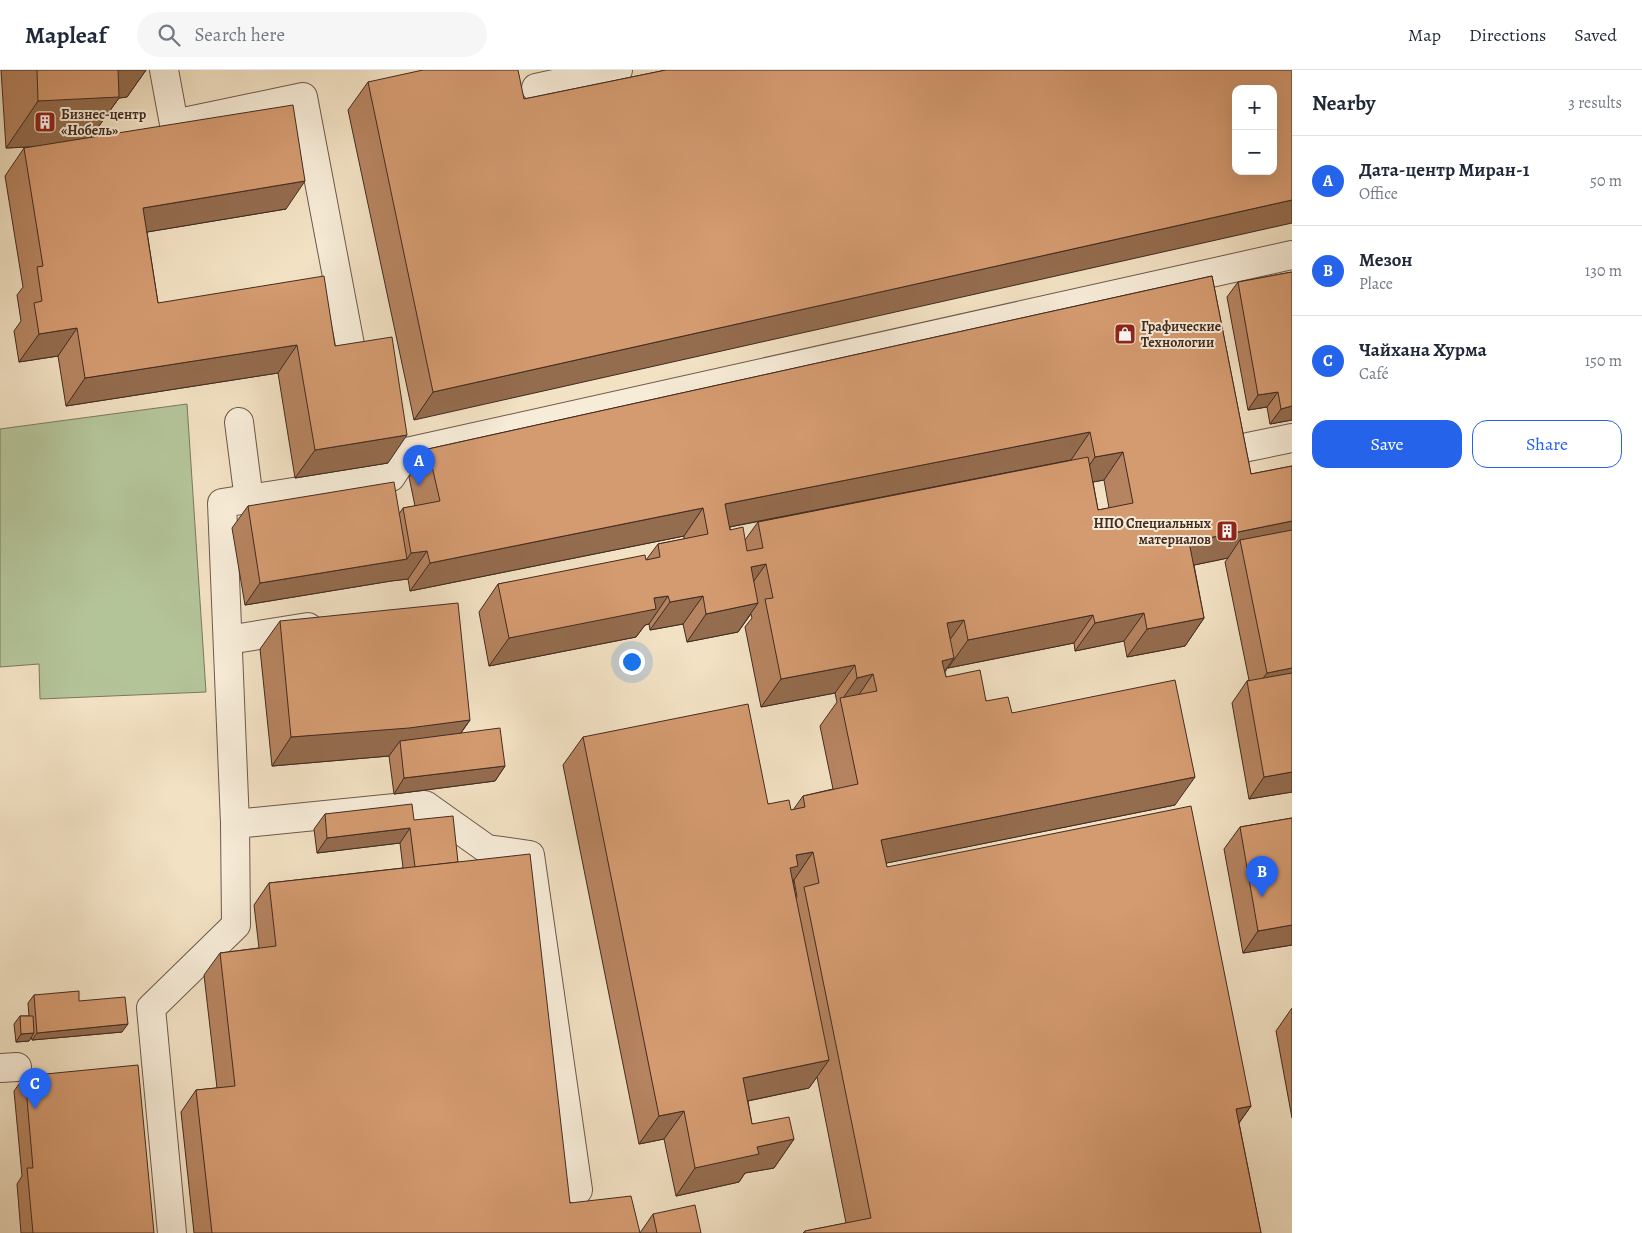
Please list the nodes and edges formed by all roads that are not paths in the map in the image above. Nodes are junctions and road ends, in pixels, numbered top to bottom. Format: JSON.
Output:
{"nodes":[{"id":1,"x":164,"y":70,"type":"edge"},
{"id":2,"x":618,"y":70,"type":"edge"},
{"id":3,"x":536,"y":88,"type":"dead end"},
{"id":4,"x":1292,"y":255,"type":"edge"},
{"id":5,"x":351,"y":350,"type":"edge"},
{"id":6,"x":239,"y":422,"type":"dead end"},
{"id":7,"x":1292,"y":438,"type":"edge"},
{"id":8,"x":1248,"y":446,"type":"edge"},
{"id":9,"x":248,"y":500,"type":"junction"},
{"id":10,"x":336,"y":623,"type":"edge"},
{"id":11,"x":228,"y":640,"type":"junction"},
{"id":12,"x":235,"y":824,"type":"junction"},
{"id":13,"x":578,"y":1190,"type":"dead end"},
{"id":14,"x":172,"y":1233,"type":"edge"}],
"edges":[{"from":1,"to":5,"type":"lane"},
{"from":2,"to":3,"type":"lane"},
{"from":4,"to":9,"type":"lane"},
{"from":6,"to":9,"type":"lane"},
{"from":7,"to":8,"type":"lane"},
{"from":9,"to":11,"type":"lane"},
{"from":10,"to":11,"type":"lane"},
{"from":11,"to":12,"type":"lane"},
{"from":12,"to":13,"type":"lane"},
{"from":12,"to":14,"type":"lane"}]}
